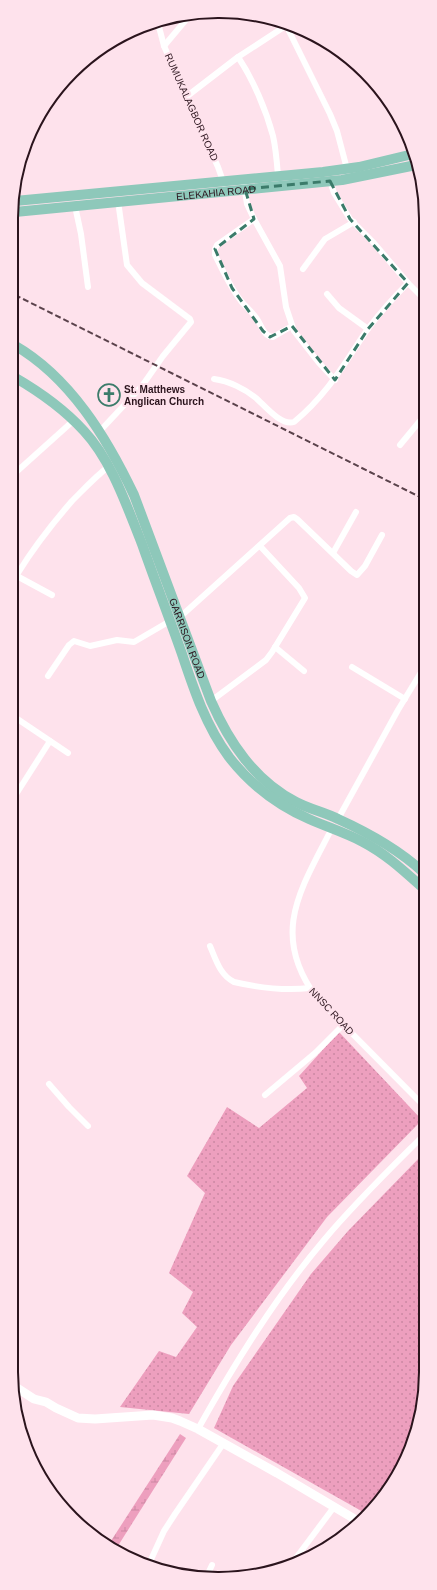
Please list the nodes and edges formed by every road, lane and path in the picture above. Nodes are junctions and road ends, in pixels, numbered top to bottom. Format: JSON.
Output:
{"nodes":[{"id":1,"x":185,"y":21,"type":"edge"},
{"id":2,"x":159,"y":27,"type":"edge"},
{"id":3,"x":281,"y":28,"type":"edge"},
{"id":4,"x":289,"y":31,"type":"edge"},
{"id":5,"x":164,"y":46,"type":"junction"},
{"id":6,"x":238,"y":57,"type":"junction"},
{"id":7,"x":186,"y":97,"type":"junction"},
{"id":8,"x":408,"y":155,"type":"edge"},
{"id":9,"x":412,"y":166,"type":"edge"},
{"id":10,"x":347,"y":169,"type":"junction"},
{"id":11,"x":278,"y":176,"type":"junction"},
{"id":12,"x":330,"y":181,"type":"junction"},
{"id":13,"x":244,"y":184,"type":"junction"},
{"id":14,"x":225,"y":186,"type":"junction"},
{"id":15,"x":19,"y":201,"type":"edge"},
{"id":16,"x":118,"y":201,"type":"junction"},
{"id":17,"x":75,"y":206,"type":"junction"},
{"id":18,"x":18,"y":212,"type":"edge"},
{"id":19,"x":254,"y":219,"type":"junction"},
{"id":20,"x":354,"y":222,"type":"junction"},
{"id":21,"x":303,"y":268,"type":"dead end"},
{"id":22,"x":408,"y":284,"type":"junction"},
{"id":23,"x":88,"y":287,"type":"dead end"},
{"id":24,"x":327,"y":294,"type":"dead end"},
{"id":25,"x":419,"y":294,"type":"edge"},
{"id":26,"x":292,"y":326,"type":"junction"},
{"id":27,"x":368,"y":329,"type":"junction"},
{"id":28,"x":18,"y":347,"type":"edge"},
{"id":29,"x":214,"y":379,"type":"dead end"},
{"id":30,"x":18,"y":380,"type":"edge"},
{"id":31,"x":335,"y":380,"type":"junction"},
{"id":32,"x":73,"y":421,"type":"junction"},
{"id":33,"x":419,"y":422,"type":"edge"},
{"id":34,"x":98,"y":432,"type":"junction"},
{"id":35,"x":400,"y":445,"type":"dead end"},
{"id":36,"x":108,"y":467,"type":"junction"},
{"id":37,"x":18,"y":470,"type":"edge"},
{"id":38,"x":356,"y":512,"type":"dead end"},
{"id":39,"x":382,"y":535,"type":"dead end"},
{"id":40,"x":260,"y":546,"type":"junction"},
{"id":41,"x":332,"y":553,"type":"junction"},
{"id":42,"x":18,"y":571,"type":"edge"},
{"id":43,"x":18,"y":578,"type":"edge"},
{"id":44,"x":52,"y":595,"type":"dead end"},
{"id":45,"x":175,"y":619,"type":"junction"},
{"id":46,"x":275,"y":647,"type":"junction"},
{"id":47,"x":352,"y":667,"type":"dead end"},
{"id":48,"x":304,"y":671,"type":"dead end"},
{"id":49,"x":48,"y":676,"type":"dead end"},
{"id":50,"x":419,"y":676,"type":"edge"},
{"id":51,"x":405,"y":699,"type":"junction"},
{"id":52,"x":212,"y":700,"type":"junction"},
{"id":53,"x":18,"y":719,"type":"edge"},
{"id":54,"x":50,"y":741,"type":"junction"},
{"id":55,"x":68,"y":753,"type":"dead end"},
{"id":56,"x":18,"y":790,"type":"edge"},
{"id":57,"x":338,"y":818,"type":"junction"},
{"id":58,"x":332,"y":828,"type":"junction"},
{"id":59,"x":419,"y":869,"type":"edge"},
{"id":60,"x":419,"y":884,"type":"edge"},
{"id":61,"x":210,"y":946,"type":"dead end"},
{"id":62,"x":310,"y":988,"type":"junction"},
{"id":63,"x":344,"y":1024,"type":"junction"},
{"id":64,"x":49,"y":1084,"type":"dead end"},
{"id":65,"x":265,"y":1095,"type":"dead end"},
{"id":66,"x":419,"y":1101,"type":"edge"},
{"id":67,"x":88,"y":1126,"type":"dead end"},
{"id":68,"x":419,"y":1139,"type":"edge"},
{"id":69,"x":19,"y":1389,"type":"edge"},
{"id":70,"x":198,"y":1429,"type":"junction"},
{"id":71,"x":223,"y":1444,"type":"junction"},
{"id":72,"x":334,"y":1508,"type":"junction"},
{"id":73,"x":354,"y":1519,"type":"edge"},
{"id":74,"x":298,"y":1556,"type":"edge"},
{"id":75,"x":151,"y":1560,"type":"edge"},
{"id":76,"x":212,"y":1565,"type":"dead end"},
{"id":77,"x":209,"y":1572,"type":"edge"}],
"edges":[{"from":1,"to":5,"type":"street"},
{"from":2,"to":5,"type":"street","name":"RUMUKALAGBOR ROAD"},
{"from":3,"to":6,"type":"street"},
{"from":4,"to":10,"type":"street"},
{"from":5,"to":7,"type":"street","name":"RUMUKALAGBOR ROAD"},
{"from":6,"to":7,"type":"street"},
{"from":6,"to":11,"type":"street"},
{"from":7,"to":14,"type":"street","name":"RUMUKALAGBOR ROAD"},
{"from":8,"to":10,"type":"main road","name":"ELEKAHIA ROAD"},
{"from":9,"to":12,"type":"main road","name":"ELEKAHIA ROAD"},
{"from":10,"to":11,"type":"main road","name":"ELEKAHIA ROAD"},
{"from":11,"to":13,"type":"main road","name":"ELEKAHIA ROAD"},
{"from":12,"to":13,"type":"main road","name":"ELEKAHIA ROAD"},
{"from":12,"to":20,"type":"street"},
{"from":13,"to":14,"type":"main road","name":"ELEKAHIA ROAD"},
{"from":13,"to":19,"type":"street"},
{"from":14,"to":15,"type":"main road","name":"ELEKAHIA ROAD"},
{"from":14,"to":16,"type":"main road","name":"ELEKAHIA ROAD"},
{"from":16,"to":17,"type":"main road","name":"ELEKAHIA ROAD"},
{"from":16,"to":34,"type":"street"},
{"from":17,"to":18,"type":"main road","name":"ELEKAHIA ROAD"},
{"from":17,"to":23,"type":"street"},
{"from":19,"to":26,"type":"street"},
{"from":19,"to":26,"type":"street"},
{"from":20,"to":21,"type":"street"},
{"from":20,"to":22,"type":"street"},
{"from":22,"to":25,"type":"street"},
{"from":22,"to":27,"type":"street"},
{"from":24,"to":27,"type":"street"},
{"from":26,"to":31,"type":"street"},
{"from":27,"to":31,"type":"street"},
{"from":28,"to":34,"type":"main road","name":"GARRISON ROAD"},
{"from":29,"to":31,"type":"street"},
{"from":30,"to":32,"type":"main road","name":"GARRISON ROAD"},
{"from":32,"to":36,"type":"main road","name":"GARRISON ROAD"},
{"from":32,"to":37,"type":"street"},
{"from":33,"to":35,"type":"street"},
{"from":34,"to":45,"type":"main road","name":"GARRISON ROAD"},
{"from":36,"to":42,"type":"street"},
{"from":36,"to":45,"type":"main road","name":"GARRISON ROAD"},
{"from":38,"to":41,"type":"street"},
{"from":39,"to":41,"type":"street"},
{"from":40,"to":41,"type":"street"},
{"from":40,"to":45,"type":"street"},
{"from":40,"to":46,"type":"street"},
{"from":43,"to":44,"type":"street"},
{"from":45,"to":49,"type":"street"},
{"from":45,"to":52,"type":"main road","name":"GARRISON ROAD"},
{"from":45,"to":58,"type":"main road","name":"GARRISON ROAD"},
{"from":46,"to":48,"type":"street"},
{"from":46,"to":52,"type":"street"},
{"from":47,"to":51,"type":"street"},
{"from":50,"to":51,"type":"street"},
{"from":51,"to":57,"type":"street"},
{"from":52,"to":57,"type":"main road","name":"GARRISON ROAD"},
{"from":53,"to":54,"type":"street"},
{"from":54,"to":55,"type":"street"},
{"from":54,"to":56,"type":"street"},
{"from":57,"to":59,"type":"main road","name":"GARRISON ROAD"},
{"from":58,"to":60,"type":"main road","name":"GARRISON ROAD"},
{"from":58,"to":62,"type":"street","name":"NNSC ROAD"},
{"from":61,"to":62,"type":"street"},
{"from":62,"to":63,"type":"street","name":"NNSC ROAD"},
{"from":63,"to":65,"type":"street"},
{"from":63,"to":66,"type":"street","name":"NNSC ROAD"},
{"from":64,"to":67,"type":"street"},
{"from":68,"to":70,"type":"street"},
{"from":69,"to":70,"type":"street"},
{"from":70,"to":71,"type":"street"},
{"from":71,"to":72,"type":"street"},
{"from":71,"to":75,"type":"street"},
{"from":72,"to":73,"type":"street"},
{"from":72,"to":74,"type":"street"},
{"from":76,"to":77,"type":"street"}]}
